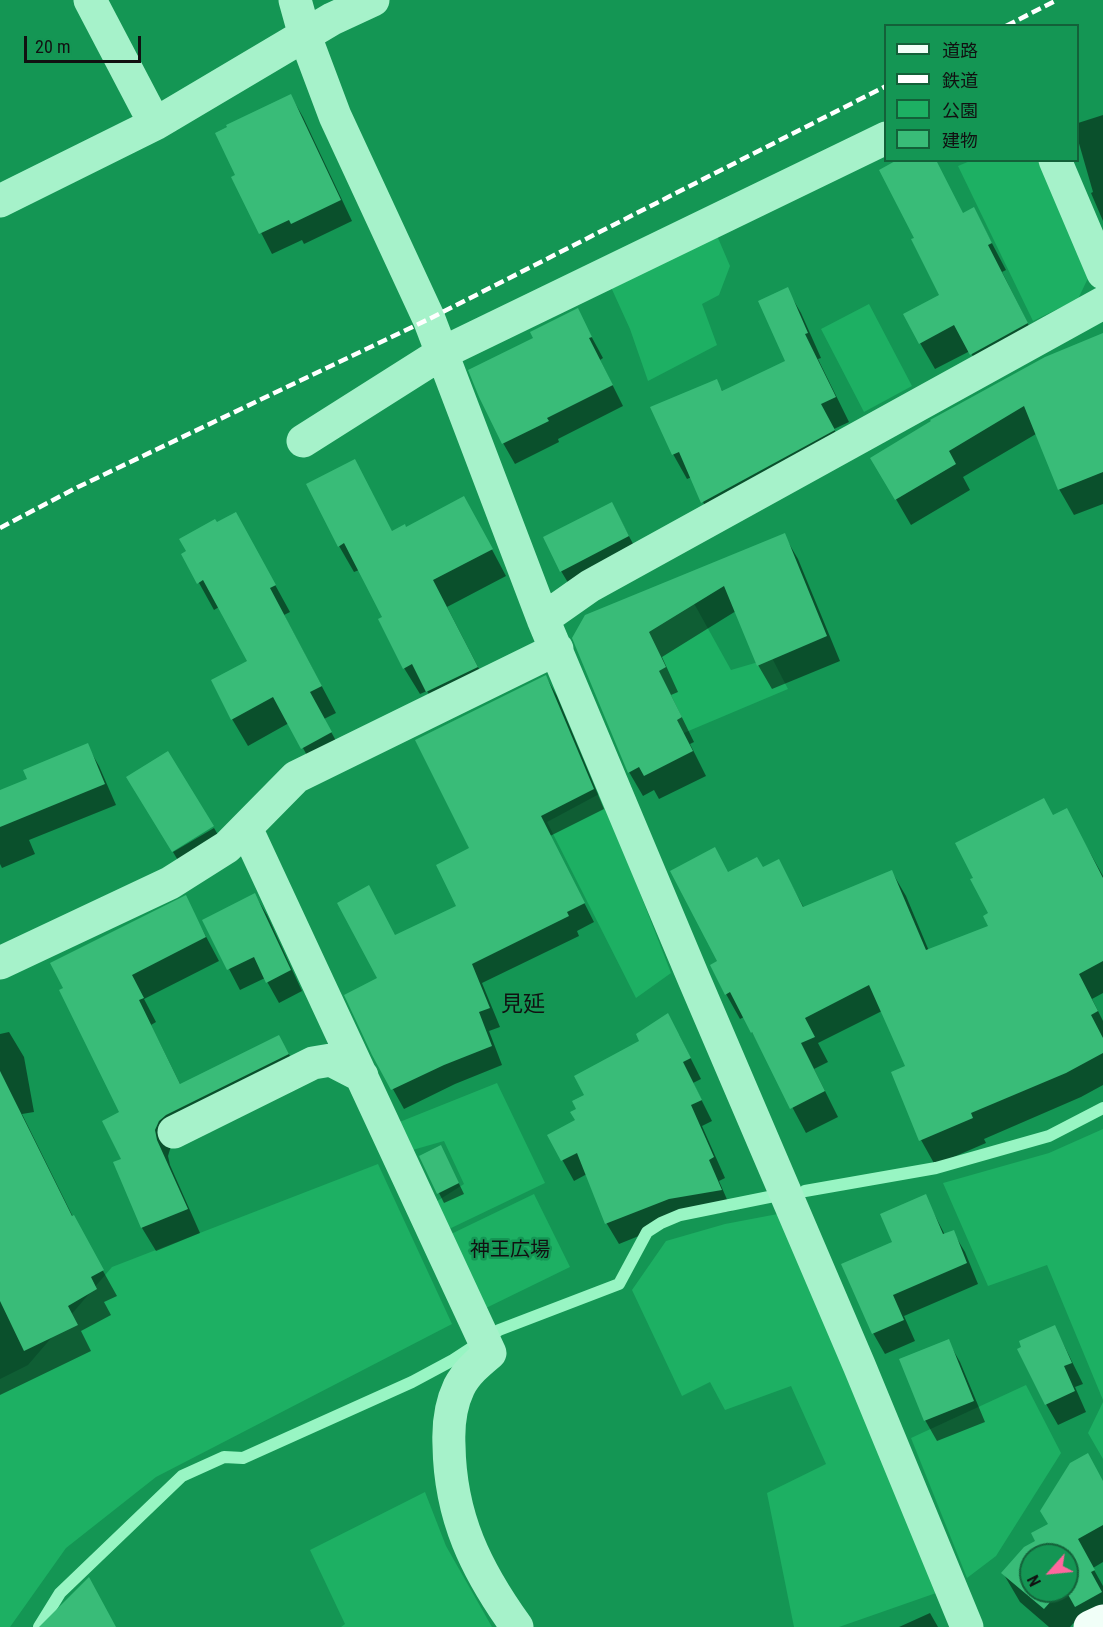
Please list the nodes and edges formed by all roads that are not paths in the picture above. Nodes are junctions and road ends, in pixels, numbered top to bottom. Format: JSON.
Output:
{"nodes":[{"id":1,"x":90,"y":0,"type":"edge"},
{"id":2,"x":295,"y":0,"type":"edge"},
{"id":3,"x":373,"y":0,"type":"edge"},
{"id":4,"x":305,"y":36,"type":"junction"},
{"id":5,"x":155,"y":124,"type":"junction"},
{"id":6,"x":884,"y":138,"type":"edge"},
{"id":7,"x":1056,"y":162,"type":"edge"},
{"id":8,"x":0,"y":201,"type":"edge"},
{"id":9,"x":1103,"y":273,"type":"edge"},
{"id":10,"x":1103,"y":303,"type":"edge"},
{"id":11,"x":442,"y":353,"type":"junction"},
{"id":12,"x":303,"y":441,"type":"dead end"},
{"id":13,"x":543,"y":619,"type":"junction"},
{"id":14,"x":557,"y":649,"type":"junction"},
{"id":15,"x":246,"y":828,"type":"junction"},
{"id":16,"x":0,"y":963,"type":"edge"},
{"id":17,"x":362,"y":1076,"type":"junction"},
{"id":18,"x":174,"y":1132,"type":"dead end"},
{"id":19,"x":1103,"y":1621,"type":"edge"},
{"id":20,"x":517,"y":1627,"type":"edge"},
{"id":21,"x":967,"y":1627,"type":"edge"},
{"id":22,"x":1090,"y":1627,"type":"edge"}],
"edges":[{"from":1,"to":5,"type":"street"},
{"from":2,"to":4,"type":"street"},
{"from":3,"to":4,"type":"street"},
{"from":4,"to":5,"type":"street"},
{"from":4,"to":11,"type":"street"},
{"from":5,"to":8,"type":"street"},
{"from":6,"to":11,"type":"street"},
{"from":7,"to":9,"type":"street"},
{"from":10,"to":13,"type":"street"},
{"from":11,"to":12,"type":"street"},
{"from":11,"to":13,"type":"street"},
{"from":13,"to":14,"type":"street"},
{"from":14,"to":15,"type":"street"},
{"from":14,"to":21,"type":"street"},
{"from":15,"to":16,"type":"street"},
{"from":15,"to":17,"type":"street"},
{"from":17,"to":18,"type":"street"},
{"from":17,"to":20,"type":"street"},
{"from":19,"to":22,"type":"main road"}]}
